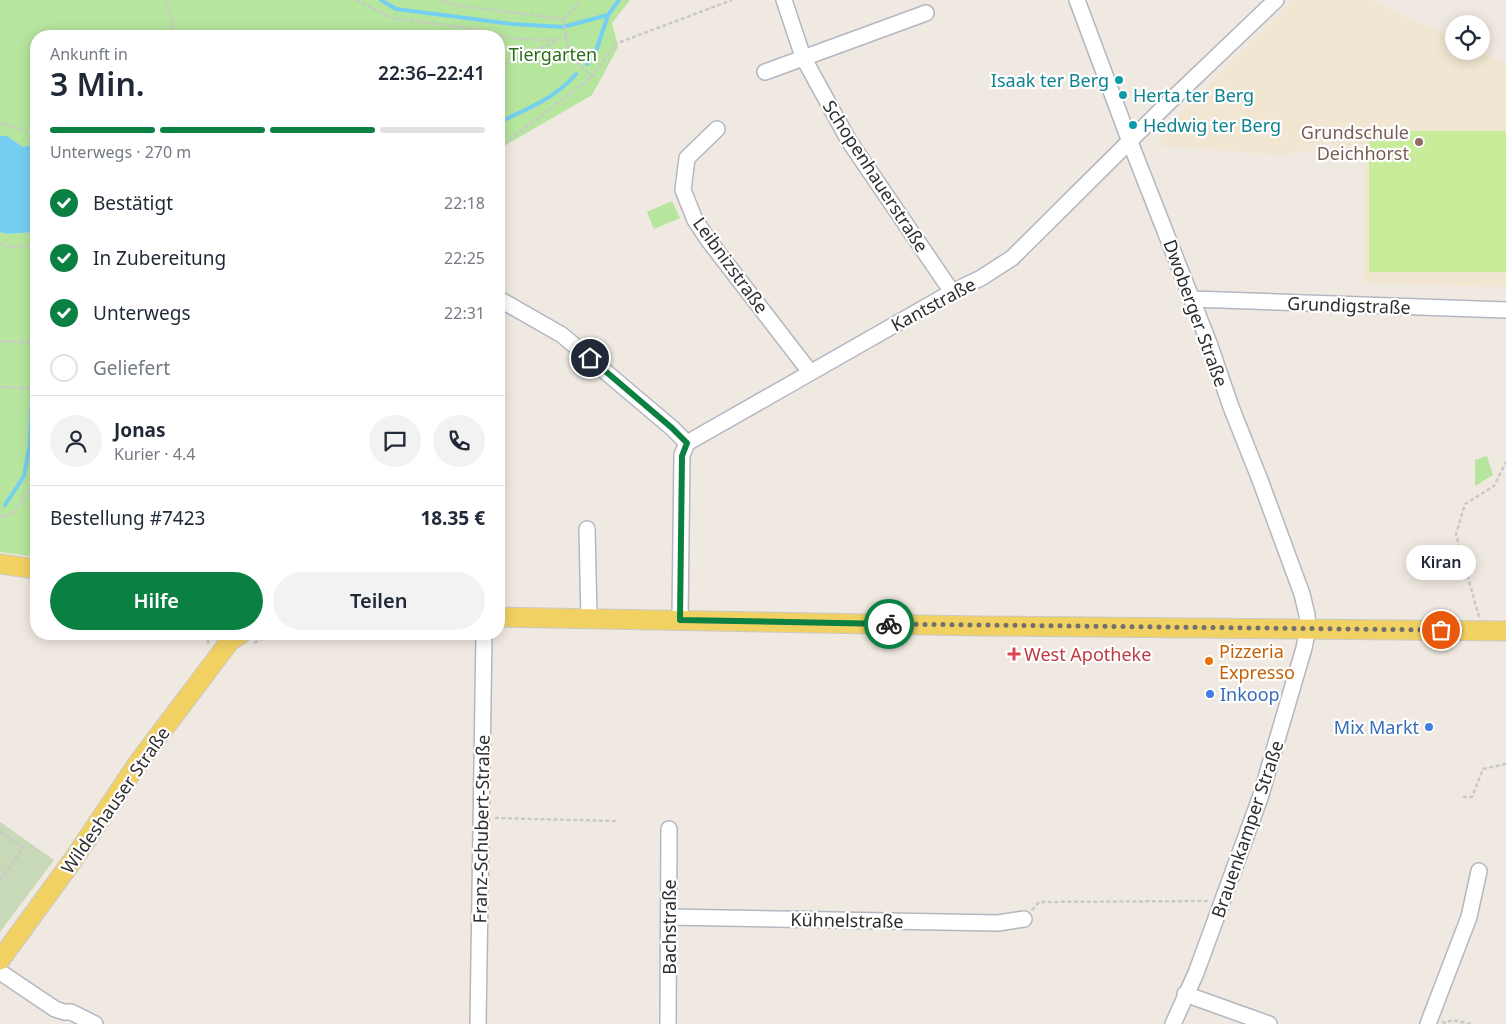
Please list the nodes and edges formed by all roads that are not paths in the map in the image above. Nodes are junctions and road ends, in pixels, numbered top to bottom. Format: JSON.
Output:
{"nodes":[{"id":1,"x":784,"y":0,"type":"edge"},
{"id":2,"x":1078,"y":0,"type":"edge"},
{"id":3,"x":1276,"y":0,"type":"edge"},
{"id":4,"x":926,"y":13,"type":"dead end"},
{"id":5,"x":803,"y":57,"type":"junction"},
{"id":6,"x":765,"y":72,"type":"dead end"},
{"id":7,"x":717,"y":129,"type":"dead end"},
{"id":8,"x":1130,"y":142,"type":"junction"},
{"id":9,"x":952,"y":292,"type":"junction"},
{"id":10,"x":1192,"y":300,"type":"junction"},
{"id":11,"x":505,"y":302,"type":"edge"},
{"id":12,"x":1506,"y":310,"type":"edge"},
{"id":13,"x":810,"y":372,"type":"junction"},
{"id":14,"x":687,"y":443,"type":"junction"},
{"id":15,"x":586,"y":529,"type":"dead end"},
{"id":16,"x":0,"y":564,"type":"edge"},
{"id":17,"x":30,"y":568,"type":"edge"},
{"id":18,"x":505,"y":617,"type":"edge"},
{"id":19,"x":589,"y":619,"type":"junction"},
{"id":20,"x":680,"y":620,"type":"junction"},
{"id":21,"x":1308,"y":628,"type":"junction"},
{"id":22,"x":1506,"y":631,"type":"edge"},
{"id":23,"x":229,"y":640,"type":"edge"},
{"id":24,"x":484,"y":640,"type":"edge"},
{"id":25,"x":669,"y":829,"type":"dead end"},
{"id":26,"x":1479,"y":871,"type":"dead end"},
{"id":27,"x":669,"y":917,"type":"junction"},
{"id":28,"x":1024,"y":919,"type":"road end"},
{"id":29,"x":0,"y":960,"type":"edge"},
{"id":30,"x":0,"y":972,"type":"edge"},
{"id":31,"x":1185,"y":994,"type":"junction"},
{"id":32,"x":1429,"y":1021,"type":"edge"},
{"id":33,"x":95,"y":1024,"type":"edge"},
{"id":34,"x":478,"y":1024,"type":"edge"},
{"id":35,"x":668,"y":1024,"type":"edge"},
{"id":36,"x":1173,"y":1024,"type":"edge"},
{"id":37,"x":1269,"y":1024,"type":"edge"}],
"edges":[{"from":1,"to":5,"type":"street","name":"Schopenhauerstraße"},
{"from":2,"to":8,"type":"street","name":"Dwoberger Straße"},
{"from":3,"to":8,"type":"street","name":"Kantstraße"},
{"from":4,"to":5,"type":"street"},
{"from":5,"to":6,"type":"street"},
{"from":5,"to":9,"type":"street","name":"Schopenhauerstraße"},
{"from":7,"to":13,"type":"street","name":"Leibnizstraße"},
{"from":8,"to":9,"type":"street","name":"Kantstraße"},
{"from":8,"to":10,"type":"street","name":"Dwoberger Straße"},
{"from":9,"to":13,"type":"street","name":"Kantstraße"},
{"from":10,"to":12,"type":"street","name":"Grundigstraße"},
{"from":10,"to":21,"type":"street","name":"Dwoberger Straße"},
{"from":11,"to":14,"type":"street"},
{"from":13,"to":14,"type":"street","name":"Kantstraße"},
{"from":14,"to":20,"type":"street"},
{"from":15,"to":19,"type":"street"},
{"from":16,"to":17,"type":"main road"},
{"from":18,"to":19,"type":"main road"},
{"from":19,"to":20,"type":"main road"},
{"from":20,"to":21,"type":"main road"},
{"from":21,"to":22,"type":"main road"},
{"from":21,"to":31,"type":"street","name":"Brauenkamper Straße"},
{"from":23,"to":29,"type":"main road","name":"Wildeshauser Straße"},
{"from":24,"to":34,"type":"street","name":"Franz-Schubert-Straße"},
{"from":25,"to":27,"type":"street","name":"Bachstraße"},
{"from":26,"to":32,"type":"street"},
{"from":27,"to":28,"type":"street","name":"Kühnelstraße"},
{"from":27,"to":35,"type":"street","name":"Bachstraße"},
{"from":30,"to":33,"type":"street"},
{"from":31,"to":36,"type":"street","name":"Brauenkamper Straße"},
{"from":31,"to":37,"type":"street"}]}
